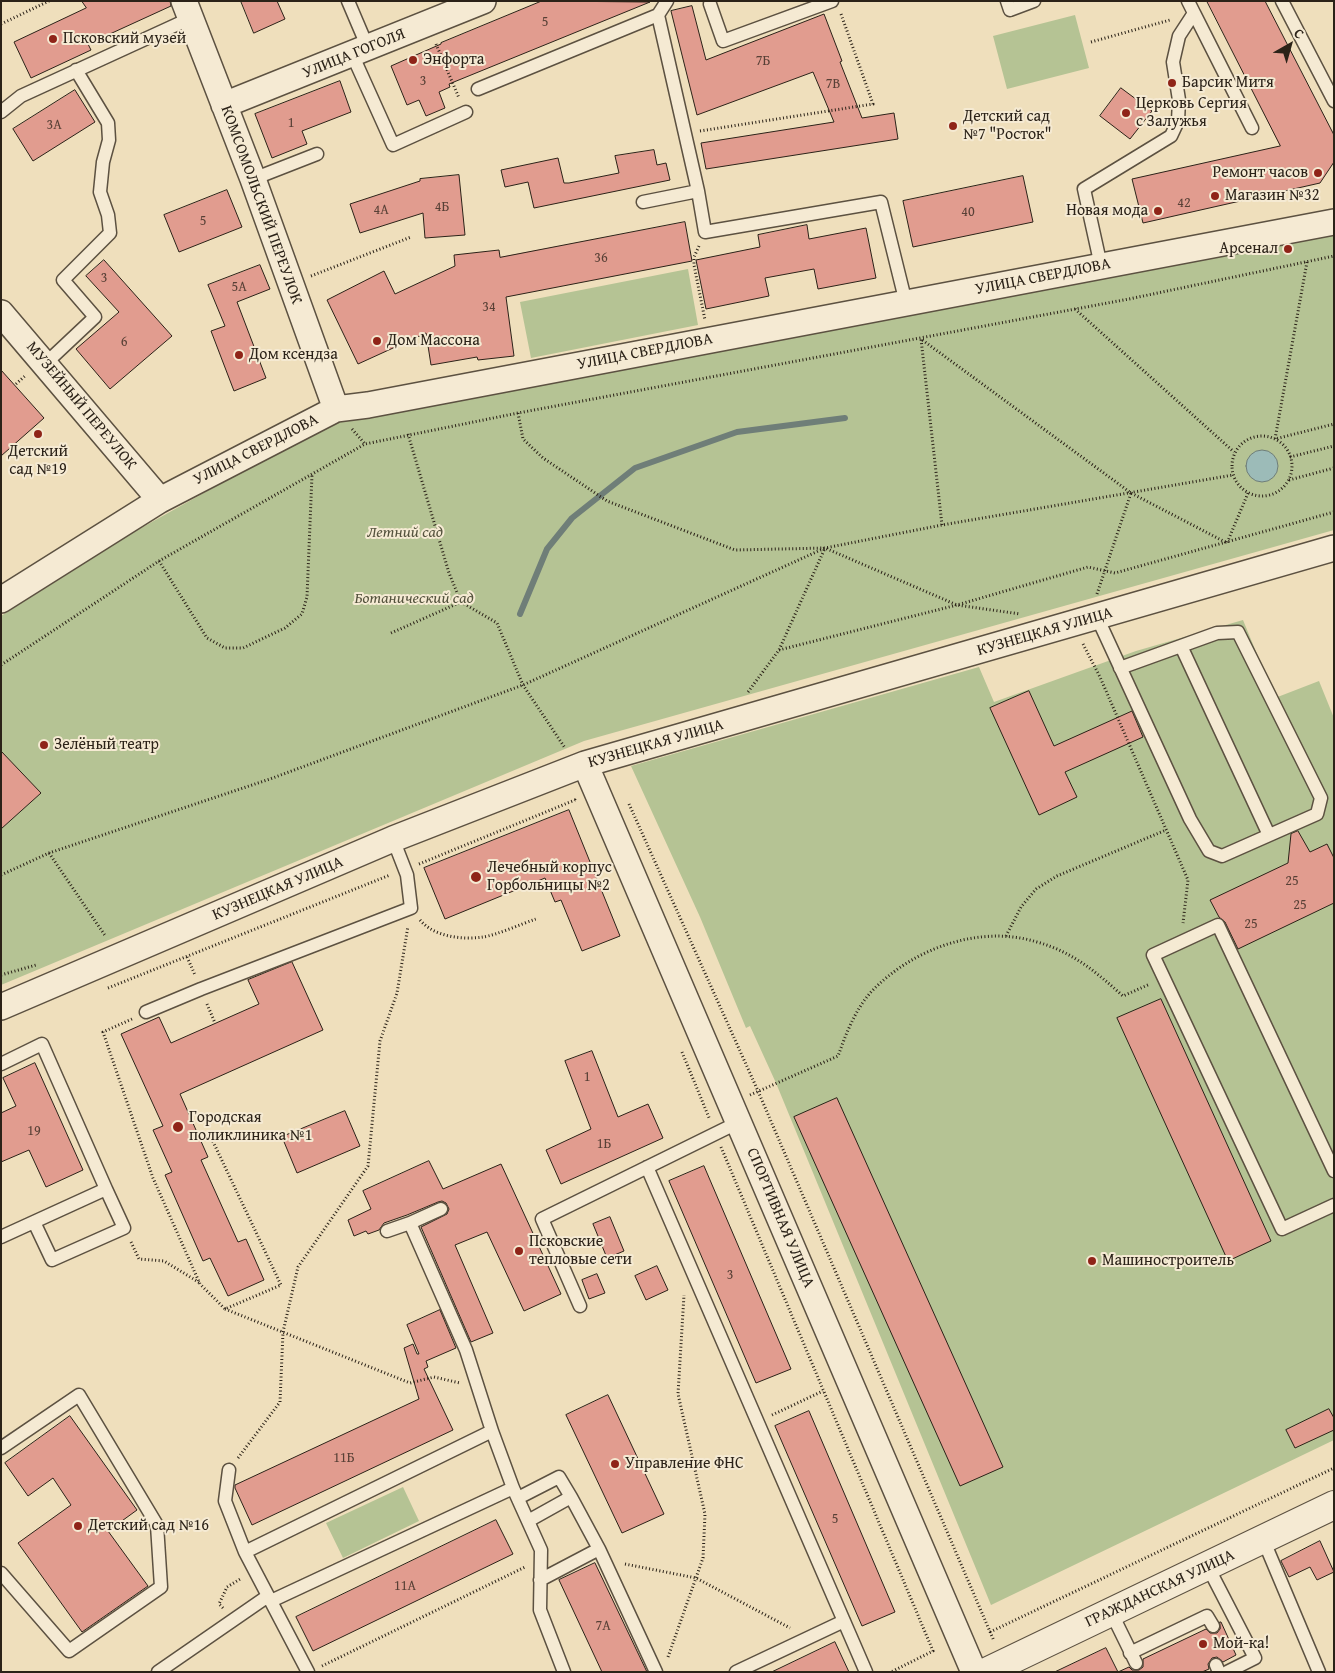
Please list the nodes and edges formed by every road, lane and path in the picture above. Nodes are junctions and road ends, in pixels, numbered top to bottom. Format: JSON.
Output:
{"nodes":[{"id":1,"x":49,"y":1,"type":"edge"},
{"id":2,"x":348,"y":1,"type":"edge"},
{"id":3,"x":482,"y":1,"type":"edge"},
{"id":4,"x":667,"y":1,"type":"edge"},
{"id":5,"x":1007,"y":1,"type":"edge"},
{"id":6,"x":1034,"y":1,"type":"edge"},
{"id":7,"x":1188,"y":1,"type":"edge"},
{"id":8,"x":1282,"y":1,"type":"edge"},
{"id":9,"x":710,"y":2,"type":"edge"},
{"id":10,"x":836,"y":6,"type":"edge"},
{"id":11,"x":187,"y":10,"type":"edge"},
{"id":12,"x":1194,"y":13,"type":"junction"},
{"id":13,"x":658,"y":15,"type":"junction"},
{"id":14,"x":1,"y":24,"type":"edge"},
{"id":15,"x":1091,"y":42,"type":"dead end"},
{"id":16,"x":360,"y":51,"type":"junction"},
{"id":17,"x":441,"y":56,"type":"dead end"},
{"id":18,"x":76,"y":70,"type":"junction"},
{"id":19,"x":452,"y":80,"type":"dead end"},
{"id":20,"x":478,"y":88,"type":"dead end"},
{"id":21,"x":1334,"y":102,"type":"edge"},
{"id":22,"x":224,"y":105,"type":"junction"},
{"id":23,"x":1,"y":112,"type":"edge"},
{"id":24,"x":466,"y":112,"type":"dead end"},
{"id":25,"x":1252,"y":128,"type":"dead end"},
{"id":26,"x":685,"y":134,"type":"junction"},
{"id":27,"x":317,"y":154,"type":"dead end"},
{"id":28,"x":253,"y":179,"type":"junction"},
{"id":29,"x":698,"y":191,"type":"junction"},
{"id":30,"x":643,"y":202,"type":"dead end"},
{"id":31,"x":1334,"y":222,"type":"edge"},
{"id":32,"x":705,"y":232,"type":"junction"},
{"id":33,"x":411,"y":237,"type":"dead end"},
{"id":34,"x":1334,"y":256,"type":"edge"},
{"id":35,"x":1307,"y":262,"type":"junction"},
{"id":36,"x":1101,"y":266,"type":"junction"},
{"id":37,"x":303,"y":279,"type":"dead end"},
{"id":38,"x":906,"y":303,"type":"junction"},
{"id":39,"x":1075,"y":309,"type":"junction"},
{"id":40,"x":1,"y":313,"type":"edge"},
{"id":41,"x":921,"y":339,"type":"junction"},
{"id":42,"x":709,"y":340,"type":"junction"},
{"id":43,"x":45,"y":364,"type":"junction"},
{"id":44,"x":336,"y":409,"type":"junction"},
{"id":45,"x":518,"y":413,"type":"junction"},
{"id":46,"x":1334,"y":424,"type":"edge"},
{"id":47,"x":408,"y":434,"type":"junction"},
{"id":48,"x":1275,"y":439,"type":"junction"},
{"id":49,"x":1334,"y":446,"type":"edge"},
{"id":50,"x":1234,"y":452,"type":"junction"},
{"id":51,"x":1290,"y":457,"type":"junction"},
{"id":52,"x":1334,"y":468,"type":"edge"},
{"id":53,"x":312,"y":474,"type":"junction"},
{"id":54,"x":1233,"y":475,"type":"junction"},
{"id":55,"x":1288,"y":480,"type":"junction"},
{"id":56,"x":1131,"y":493,"type":"junction"},
{"id":57,"x":1248,"y":493,"type":"junction"},
{"id":58,"x":160,"y":500,"type":"junction"},
{"id":59,"x":1334,"y":512,"type":"edge"},
{"id":60,"x":942,"y":525,"type":"junction"},
{"id":61,"x":1227,"y":543,"type":"junction"},
{"id":62,"x":825,"y":548,"type":"junction"},
{"id":63,"x":1331,"y":553,"type":"edge"},
{"id":64,"x":159,"y":561,"type":"junction"},
{"id":65,"x":1105,"y":571,"type":"junction"},
{"id":66,"x":1,"y":600,"type":"edge"},
{"id":67,"x":461,"y":602,"type":"junction"},
{"id":68,"x":957,"y":605,"type":"junction"},
{"id":69,"x":1089,"y":612,"type":"junction"},
{"id":70,"x":1026,"y":615,"type":"dead end"},
{"id":71,"x":391,"y":633,"type":"dead end"},
{"id":72,"x":1181,"y":646,"type":"junction"},
{"id":73,"x":779,"y":650,"type":"junction"},
{"id":74,"x":1,"y":665,"type":"edge"},
{"id":75,"x":1120,"y":668,"type":"junction"},
{"id":76,"x":524,"y":684,"type":"junction"},
{"id":77,"x":746,"y":696,"type":"dead end"},
{"id":78,"x":576,"y":758,"type":"junction"},
{"id":79,"x":579,"y":809,"type":"dead end"},
{"id":80,"x":1166,"y":830,"type":"junction"},
{"id":81,"x":1269,"y":835,"type":"junction"},
{"id":82,"x":393,"y":839,"type":"junction"},
{"id":83,"x":49,"y":853,"type":"junction"},
{"id":84,"x":404,"y":869,"type":"junction"},
{"id":85,"x":1,"y":875,"type":"edge"},
{"id":86,"x":410,"y":908,"type":"junction"},
{"id":87,"x":536,"y":919,"type":"dead end"},
{"id":88,"x":1006,"y":936,"type":"junction"},
{"id":89,"x":1181,"y":942,"type":"junction"},
{"id":90,"x":110,"y":944,"type":"dead end"},
{"id":91,"x":1164,"y":978,"type":"junction"},
{"id":92,"x":103,"y":990,"type":"dead end"},
{"id":93,"x":1,"y":1008,"type":"edge"},
{"id":94,"x":146,"y":1012,"type":"joint"},
{"id":95,"x":681,"y":1052,"type":"dead end"},
{"id":96,"x":1,"y":1064,"type":"edge"},
{"id":97,"x":739,"y":1122,"type":"junction"},
{"id":98,"x":208,"y":1131,"type":"dead end"},
{"id":99,"x":715,"y":1133,"type":"junction"},
{"id":100,"x":647,"y":1167,"type":"junction"},
{"id":101,"x":1334,"y":1171,"type":"edge"},
{"id":102,"x":106,"y":1189,"type":"junction"},
{"id":103,"x":1334,"y":1205,"type":"edge"},
{"id":104,"x":442,"y":1209,"type":"dead end"},
{"id":105,"x":34,"y":1222,"type":"junction"},
{"id":106,"x":410,"y":1223,"type":"junction"},
{"id":107,"x":124,"y":1228,"type":"junction"},
{"id":108,"x":387,"y":1232,"type":"dead end"},
{"id":109,"x":1,"y":1237,"type":"edge"},
{"id":110,"x":686,"y":1258,"type":"junction"},
{"id":111,"x":200,"y":1284,"type":"junction"},
{"id":112,"x":580,"y":1306,"type":"dead end"},
{"id":113,"x":225,"y":1309,"type":"junction"},
{"id":114,"x":283,"y":1332,"type":"junction"},
{"id":115,"x":478,"y":1387,"type":"junction"},
{"id":116,"x":824,"y":1391,"type":"junction"},
{"id":117,"x":757,"y":1422,"type":"junction"},
{"id":118,"x":492,"y":1431,"type":"junction"},
{"id":119,"x":1,"y":1448,"type":"edge"},
{"id":120,"x":1334,"y":1468,"type":"edge"},
{"id":121,"x":229,"y":1470,"type":"joint"},
{"id":122,"x":516,"y":1493,"type":"junction"},
{"id":123,"x":571,"y":1497,"type":"junction"},
{"id":124,"x":1334,"y":1505,"type":"edge"},
{"id":125,"x":528,"y":1521,"type":"junction"},
{"id":126,"x":1263,"y":1539,"type":"junction"},
{"id":127,"x":245,"y":1552,"type":"junction"},
{"id":128,"x":601,"y":1555,"type":"junction"},
{"id":129,"x":540,"y":1560,"type":"junction"},
{"id":130,"x":1208,"y":1567,"type":"junction"},
{"id":131,"x":255,"y":1571,"type":"junction"},
{"id":132,"x":1,"y":1573,"type":"edge"},
{"id":133,"x":696,"y":1578,"type":"junction"},
{"id":134,"x":540,"y":1580,"type":"junction"},
{"id":135,"x":269,"y":1599,"type":"junction"},
{"id":136,"x":1111,"y":1612,"type":"junction"},
{"id":137,"x":232,"y":1621,"type":"junction"},
{"id":138,"x":844,"y":1621,"type":"junction"},
{"id":139,"x":1213,"y":1626,"type":"dead end"},
{"id":140,"x":808,"y":1638,"type":"junction"},
{"id":141,"x":666,"y":1662,"type":"dead end"},
{"id":142,"x":1230,"y":1666,"type":"edge"},
{"id":143,"x":313,"y":1670,"type":"edge"},
{"id":144,"x":158,"y":1672,"type":"edge"},
{"id":145,"x":564,"y":1672,"type":"edge"},
{"id":146,"x":656,"y":1672,"type":"edge"},
{"id":147,"x":736,"y":1672,"type":"edge"},
{"id":148,"x":866,"y":1672,"type":"edge"},
{"id":149,"x":891,"y":1672,"type":"edge"},
{"id":150,"x":974,"y":1672,"type":"edge"},
{"id":151,"x":986,"y":1672,"type":"edge"},
{"id":152,"x":1319,"y":1672,"type":"edge"}],
"edges":[{"from":1,"to":14,"type":"path"},
{"from":2,"to":16,"type":"lane"},
{"from":3,"to":16,"type":"street","name":"УЛИЦА ГОГОЛЯ"},
{"from":4,"to":13,"type":"lane"},
{"from":5,"to":6,"type":"lane"},
{"from":7,"to":12,"type":"lane"},
{"from":8,"to":21,"type":"lane"},
{"from":9,"to":10,"type":"lane"},
{"from":10,"to":26,"type":"path"},
{"from":11,"to":18,"type":"lane"},
{"from":11,"to":22,"type":"street","name":"КОМСОМОЛЬСКИЙ ПЕРЕУЛОК"},
{"from":12,"to":15,"type":"path"},
{"from":12,"to":25,"type":"lane"},
{"from":12,"to":36,"type":"lane"},
{"from":13,"to":20,"type":"lane"},
{"from":13,"to":26,"type":"lane"},
{"from":16,"to":22,"type":"street","name":"УЛИЦА ГОГОЛЯ"},
{"from":16,"to":24,"type":"lane"},
{"from":17,"to":19,"type":"path"},
{"from":18,"to":23,"type":"lane"},
{"from":18,"to":43,"type":"lane"},
{"from":22,"to":28,"type":"street","name":"КОМСОМОЛЬСКИЙ ПЕРЕУЛОК"},
{"from":26,"to":29,"type":"lane"},
{"from":27,"to":28,"type":"lane"},
{"from":28,"to":44,"type":"street","name":"КОМСОМОЛЬСКИЙ ПЕРЕУЛОК"},
{"from":29,"to":30,"type":"lane"},
{"from":29,"to":32,"type":"lane"},
{"from":31,"to":36,"type":"street","name":"УЛИЦА СВЕРДЛОВА"},
{"from":32,"to":38,"type":"lane"},
{"from":32,"to":42,"type":"path"},
{"from":33,"to":37,"type":"path"},
{"from":34,"to":35,"type":"path"},
{"from":35,"to":39,"type":"path"},
{"from":35,"to":48,"type":"path"},
{"from":36,"to":38,"type":"street","name":"УЛИЦА СВЕРДЛОВА"},
{"from":38,"to":42,"type":"street","name":"УЛИЦА СВЕРДЛОВА"},
{"from":39,"to":41,"type":"path"},
{"from":39,"to":50,"type":"path"},
{"from":40,"to":43,"type":"street","name":"МУЗЕЙНЫЙ ПЕРЕУЛОК"},
{"from":41,"to":45,"type":"path"},
{"from":41,"to":56,"type":"path"},
{"from":41,"to":60,"type":"path"},
{"from":42,"to":44,"type":"street","name":"УЛИЦА СВЕРДЛОВА"},
{"from":43,"to":58,"type":"street","name":"МУЗЕЙНЫЙ ПЕРЕУЛОК"},
{"from":44,"to":58,"type":"street","name":"УЛИЦА СВЕРДЛОВА"},
{"from":45,"to":47,"type":"path"},
{"from":45,"to":62,"type":"path"},
{"from":46,"to":48,"type":"path"},
{"from":47,"to":53,"type":"path"},
{"from":47,"to":67,"type":"path"},
{"from":48,"to":50,"type":"path"},
{"from":48,"to":51,"type":"path"},
{"from":49,"to":51,"type":"path"},
{"from":50,"to":54,"type":"path"},
{"from":51,"to":55,"type":"path"},
{"from":52,"to":55,"type":"path"},
{"from":53,"to":64,"type":"path"},
{"from":53,"to":64,"type":"path"},
{"from":54,"to":56,"type":"path"},
{"from":54,"to":57,"type":"path"},
{"from":55,"to":57,"type":"path"},
{"from":56,"to":60,"type":"path"},
{"from":56,"to":61,"type":"path"},
{"from":56,"to":65,"type":"path"},
{"from":57,"to":61,"type":"path"},
{"from":58,"to":66,"type":"street","name":"УЛИЦА СВЕРДЛОВА"},
{"from":59,"to":61,"type":"path"},
{"from":60,"to":62,"type":"path"},
{"from":61,"to":65,"type":"path"},
{"from":62,"to":68,"type":"path"},
{"from":62,"to":73,"type":"path"},
{"from":62,"to":76,"type":"path"},
{"from":63,"to":69,"type":"street","name":"КУЗНЕЦКАЯ УЛИЦА"},
{"from":64,"to":74,"type":"path"},
{"from":65,"to":68,"type":"path"},
{"from":65,"to":69,"type":"path"},
{"from":67,"to":71,"type":"path"},
{"from":67,"to":76,"type":"path"},
{"from":68,"to":70,"type":"path"},
{"from":68,"to":73,"type":"path"},
{"from":69,"to":75,"type":"lane"},
{"from":69,"to":78,"type":"street","name":"КУЗНЕЦКАЯ УЛИЦА"},
{"from":69,"to":80,"type":"path"},
{"from":72,"to":75,"type":"lane"},
{"from":72,"to":81,"type":"lane"},
{"from":72,"to":81,"type":"lane"},
{"from":73,"to":77,"type":"path"},
{"from":75,"to":81,"type":"lane"},
{"from":76,"to":78,"type":"path"},
{"from":76,"to":83,"type":"path"},
{"from":78,"to":82,"type":"street","name":"КУЗНЕЦКАЯ УЛИЦА"},
{"from":78,"to":97,"type":"street","name":"СПОРТИВНАЯ УЛИЦА"},
{"from":79,"to":84,"type":"path"},
{"from":80,"to":88,"type":"path"},
{"from":80,"to":89,"type":"path"},
{"from":82,"to":84,"type":"lane"},
{"from":82,"to":93,"type":"street","name":"КУЗНЕЦКАЯ УЛИЦА"},
{"from":83,"to":85,"type":"path"},
{"from":83,"to":90,"type":"path"},
{"from":84,"to":86,"type":"lane"},
{"from":84,"to":92,"type":"path"},
{"from":86,"to":87,"type":"path"},
{"from":86,"to":94,"type":"lane"},
{"from":86,"to":114,"type":"path"},
{"from":88,"to":91,"type":"path"},
{"from":88,"to":120,"type":"path"},
{"from":89,"to":91,"type":"lane"},
{"from":89,"to":101,"type":"lane"},
{"from":91,"to":103,"type":"lane"},
{"from":94,"to":111,"type":"path"},
{"from":95,"to":99,"type":"path"},
{"from":96,"to":102,"type":"lane"},
{"from":97,"to":99,"type":"lane"},
{"from":97,"to":150,"type":"street","name":"СПОРТИВНАЯ УЛИЦА"},
{"from":98,"to":113,"type":"path"},
{"from":99,"to":100,"type":"lane"},
{"from":99,"to":116,"type":"path"},
{"from":100,"to":110,"type":"lane"},
{"from":100,"to":112,"type":"lane"},
{"from":102,"to":105,"type":"lane"},
{"from":102,"to":107,"type":"lane"},
{"from":104,"to":106,"type":"lane"},
{"from":105,"to":107,"type":"lane"},
{"from":105,"to":109,"type":"lane"},
{"from":106,"to":108,"type":"lane"},
{"from":106,"to":115,"type":"lane"},
{"from":107,"to":111,"type":"path"},
{"from":110,"to":117,"type":"lane"},
{"from":110,"to":133,"type":"path"},
{"from":111,"to":113,"type":"path"},
{"from":113,"to":114,"type":"path"},
{"from":114,"to":115,"type":"path"},
{"from":114,"to":121,"type":"path"},
{"from":115,"to":118,"type":"lane"},
{"from":116,"to":117,"type":"path"},
{"from":116,"to":149,"type":"path"},
{"from":117,"to":138,"type":"lane"},
{"from":118,"to":122,"type":"lane"},
{"from":118,"to":127,"type":"lane"},
{"from":119,"to":132,"type":"lane"},
{"from":121,"to":127,"type":"lane"},
{"from":122,"to":123,"type":"lane"},
{"from":122,"to":125,"type":"lane"},
{"from":122,"to":135,"type":"lane"},
{"from":123,"to":125,"type":"lane"},
{"from":123,"to":128,"type":"lane"},
{"from":124,"to":126,"type":"street","name":"ГРАЖДАНСКАЯ УЛИЦА"},
{"from":125,"to":129,"type":"lane"},
{"from":126,"to":130,"type":"street","name":"ГРАЖДАНСКАЯ УЛИЦА"},
{"from":126,"to":152,"type":"lane"},
{"from":127,"to":131,"type":"lane"},
{"from":128,"to":133,"type":"path"},
{"from":128,"to":134,"type":"lane"},
{"from":128,"to":146,"type":"lane"},
{"from":129,"to":134,"type":"lane"},
{"from":129,"to":143,"type":"path"},
{"from":130,"to":136,"type":"street","name":"ГРАЖДАНСКАЯ УЛИЦА"},
{"from":130,"to":142,"type":"lane"},
{"from":131,"to":135,"type":"lane"},
{"from":131,"to":137,"type":"path"},
{"from":133,"to":140,"type":"path"},
{"from":133,"to":141,"type":"path"},
{"from":134,"to":145,"type":"lane"},
{"from":135,"to":137,"type":"lane"},
{"from":135,"to":143,"type":"lane"},
{"from":136,"to":139,"type":"lane"},
{"from":136,"to":151,"type":"street","name":"ГРАЖДАНСКАЯ УЛИЦА"},
{"from":137,"to":144,"type":"lane"},
{"from":138,"to":140,"type":"lane"},
{"from":138,"to":148,"type":"lane"},
{"from":140,"to":147,"type":"lane"}]}
